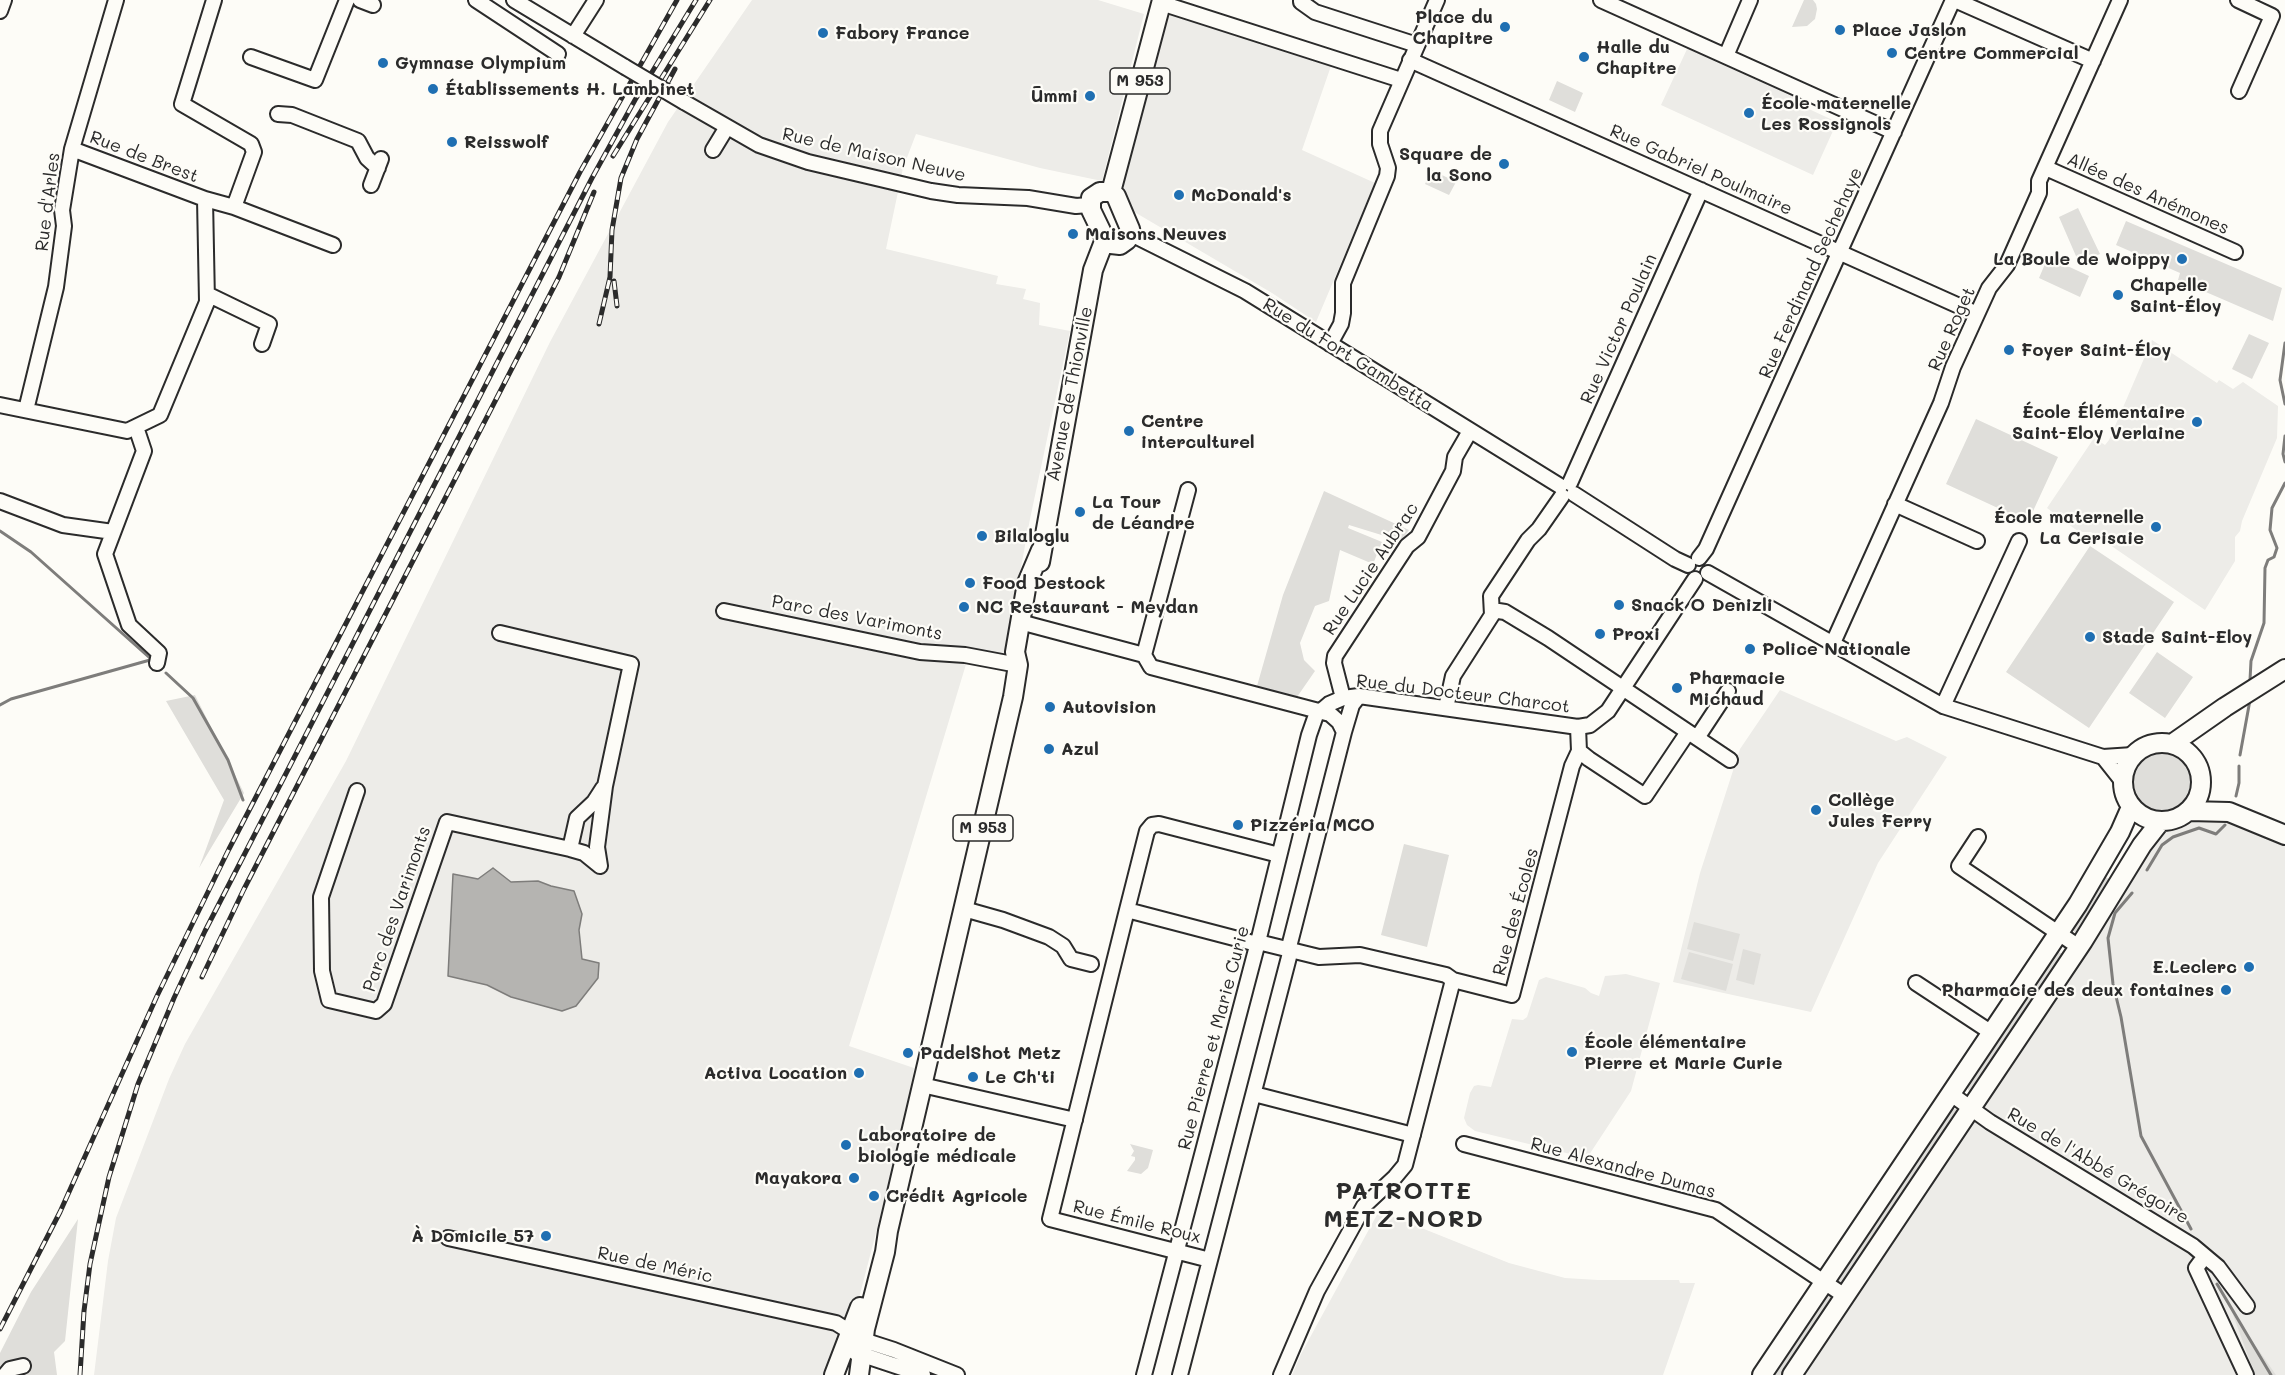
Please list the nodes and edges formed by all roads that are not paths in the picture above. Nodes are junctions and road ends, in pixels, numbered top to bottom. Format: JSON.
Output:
{"nodes":[{"id":1,"x":4,"y":0,"type":"edge"},
{"id":2,"x":116,"y":0,"type":"edge"},
{"id":3,"x":214,"y":0,"type":"edge"},
{"id":4,"x":347,"y":0,"type":"edge"},
{"id":5,"x":476,"y":0,"type":"edge"},
{"id":6,"x":514,"y":0,"type":"edge"},
{"id":7,"x":596,"y":0,"type":"edge"},
{"id":8,"x":1301,"y":0,"type":"edge"},
{"id":9,"x":1437,"y":0,"type":"edge"},
{"id":10,"x":1601,"y":0,"type":"edge"},
{"id":11,"x":1750,"y":0,"type":"edge"},
{"id":12,"x":1954,"y":0,"type":"edge"},
{"id":13,"x":2120,"y":0,"type":"edge"},
{"id":14,"x":2130,"y":0,"type":"edge"},
{"id":15,"x":2238,"y":0,"type":"edge"},
{"id":16,"x":1161,"y":2,"type":"edge"},
{"id":17,"x":0,"y":11,"type":"edge"},
{"id":18,"x":573,"y":36,"type":"junction"},
{"id":19,"x":1416,"y":45,"type":"junction"},
{"id":20,"x":558,"y":54,"type":"dead end"},
{"id":21,"x":1726,"y":56,"type":"junction"},
{"id":22,"x":251,"y":57,"type":"dead end"},
{"id":23,"x":1410,"y":60,"type":"junction"},
{"id":24,"x":2092,"y":61,"type":"junction"},
{"id":25,"x":1401,"y":80,"type":"junction"},
{"id":26,"x":2239,"y":92,"type":"dead end"},
{"id":27,"x":278,"y":114,"type":"dead end"},
{"id":28,"x":727,"y":127,"type":"junction"},
{"id":29,"x":1894,"y":132,"type":"junction"},
{"id":30,"x":72,"y":149,"type":"junction"},
{"id":31,"x":713,"y":150,"type":"dead end"},
{"id":32,"x":2046,"y":168,"type":"junction"},
{"id":33,"x":371,"y":185,"type":"dead end"},
{"id":34,"x":1701,"y":190,"type":"junction"},
{"id":35,"x":1111,"y":192,"type":"junction"},
{"id":36,"x":205,"y":199,"type":"junction"},
{"id":37,"x":1089,"y":205,"type":"junction"},
{"id":38,"x":234,"y":207,"type":"junction"},
{"id":39,"x":1131,"y":234,"type":"junction"},
{"id":40,"x":1105,"y":239,"type":"junction"},
{"id":41,"x":333,"y":244,"type":"dead end"},
{"id":42,"x":1840,"y":252,"type":"junction"},
{"id":43,"x":2235,"y":252,"type":"dead end"},
{"id":44,"x":207,"y":294,"type":"junction"},
{"id":45,"x":1977,"y":314,"type":"junction"},
{"id":46,"x":262,"y":344,"type":"dead end"},
{"id":47,"x":1330,"y":344,"type":"junction"},
{"id":48,"x":0,"y":405,"type":"edge"},
{"id":49,"x":26,"y":410,"type":"junction"},
{"id":50,"x":136,"y":427,"type":"junction"},
{"id":51,"x":1470,"y":431,"type":"junction"},
{"id":52,"x":1188,"y":490,"type":"dead end"},
{"id":53,"x":1566,"y":490,"type":"junction"},
{"id":54,"x":0,"y":501,"type":"edge"},
{"id":55,"x":1895,"y":504,"type":"junction"},
{"id":56,"x":112,"y":532,"type":"junction"},
{"id":57,"x":1977,"y":541,"type":"dead end"},
{"id":58,"x":2019,"y":541,"type":"dead end"},
{"id":59,"x":1694,"y":562,"type":"junction"},
{"id":60,"x":1708,"y":573,"type":"junction"},
{"id":61,"x":1695,"y":579,"type":"junction"},
{"id":62,"x":1492,"y":610,"type":"junction"},
{"id":63,"x":724,"y":611,"type":"dead end"},
{"id":64,"x":1025,"y":624,"type":"junction"},
{"id":65,"x":500,"y":633,"type":"dead end"},
{"id":66,"x":1833,"y":643,"type":"junction"},
{"id":67,"x":1144,"y":655,"type":"junction"},
{"id":68,"x":157,"y":663,"type":"dead end"},
{"id":69,"x":1018,"y":665,"type":"junction"},
{"id":70,"x":2285,"y":669,"type":"edge"},
{"id":71,"x":1624,"y":687,"type":"junction"},
{"id":72,"x":1728,"y":691,"type":"dead end"},
{"id":73,"x":1359,"y":696,"type":"junction"},
{"id":74,"x":1343,"y":698,"type":"junction"},
{"id":75,"x":1943,"y":706,"type":"junction"},
{"id":76,"x":1446,"y":708,"type":"junction"},
{"id":77,"x":1320,"y":711,"type":"junction"},
{"id":78,"x":2207,"y":722,"type":"junction"},
{"id":79,"x":1578,"y":727,"type":"junction"},
{"id":80,"x":1344,"y":732,"type":"junction"},
{"id":81,"x":1692,"y":735,"type":"junction"},
{"id":82,"x":2172,"y":744,"type":"junction"},
{"id":83,"x":1579,"y":751,"type":"junction"},
{"id":84,"x":2133,"y":755,"type":"junction"},
{"id":85,"x":2103,"y":757,"type":"junction"},
{"id":86,"x":1730,"y":760,"type":"dead end"},
{"id":87,"x":2194,"y":760,"type":"junction"},
{"id":88,"x":2122,"y":781,"type":"junction"},
{"id":89,"x":2201,"y":781,"type":"junction"},
{"id":90,"x":605,"y":786,"type":"junction"},
{"id":91,"x":357,"y":791,"type":"dead end"},
{"id":92,"x":2131,"y":807,"type":"junction"},
{"id":93,"x":2189,"y":811,"type":"junction"},
{"id":94,"x":2229,"y":812,"type":"junction"},
{"id":95,"x":2160,"y":822,"type":"junction"},
{"id":96,"x":2285,"y":835,"type":"edge"},
{"id":97,"x":1978,"y":837,"type":"dead end"},
{"id":98,"x":570,"y":849,"type":"junction"},
{"id":99,"x":1279,"y":855,"type":"junction"},
{"id":100,"x":964,"y":909,"type":"junction"},
{"id":101,"x":1127,"y":910,"type":"junction"},
{"id":102,"x":2059,"y":933,"type":"junction"},
{"id":103,"x":1258,"y":943,"type":"junction"},
{"id":104,"x":2079,"y":947,"type":"junction"},
{"id":105,"x":1290,"y":950,"type":"junction"},
{"id":106,"x":1091,"y":964,"type":"dead end"},
{"id":107,"x":1453,"y":980,"type":"junction"},
{"id":108,"x":1916,"y":983,"type":"dead end"},
{"id":109,"x":1992,"y":1033,"type":"junction"},
{"id":110,"x":922,"y":1084,"type":"junction"},
{"id":111,"x":1254,"y":1094,"type":"junction"},
{"id":112,"x":1951,"y":1094,"type":"junction"},
{"id":113,"x":1971,"y":1108,"type":"junction"},
{"id":114,"x":1075,"y":1120,"type":"junction"},
{"id":115,"x":1413,"y":1135,"type":"junction"},
{"id":116,"x":1464,"y":1144,"type":"dead end"},
{"id":117,"x":448,"y":1238,"type":"dead end"},
{"id":118,"x":1177,"y":1251,"type":"junction"},
{"id":119,"x":2205,"y":1256,"type":"junction"},
{"id":120,"x":1210,"y":1260,"type":"junction"},
{"id":121,"x":1824,"y":1283,"type":"junction"},
{"id":122,"x":1845,"y":1296,"type":"junction"},
{"id":123,"x":2247,"y":1306,"type":"dead end"},
{"id":124,"x":858,"y":1347,"type":"junction"},
{"id":125,"x":23,"y":1366,"type":"dead end"},
{"id":126,"x":5,"y":1375,"type":"edge"},
{"id":127,"x":834,"y":1375,"type":"edge"},
{"id":128,"x":859,"y":1375,"type":"edge"},
{"id":129,"x":923,"y":1375,"type":"edge"},
{"id":130,"x":957,"y":1375,"type":"edge"},
{"id":131,"x":1144,"y":1375,"type":"edge"},
{"id":132,"x":1180,"y":1375,"type":"edge"},
{"id":133,"x":1281,"y":1375,"type":"edge"},
{"id":134,"x":1762,"y":1375,"type":"edge"},
{"id":135,"x":1792,"y":1375,"type":"edge"},
{"id":136,"x":2246,"y":1375,"type":"edge"}],
"edges":[{"from":1,"to":17,"type":"street"},
{"from":2,"to":30,"type":"street","name":"Rue d'Arles"},
{"from":3,"to":38,"type":"street"},
{"from":4,"to":22,"type":"street"},
{"from":5,"to":20,"type":"street"},
{"from":6,"to":18,"type":"street","name":"Rue de Maison Neuve"},
{"from":7,"to":18,"type":"street"},
{"from":8,"to":19,"type":"street"},
{"from":9,"to":19,"type":"street"},
{"from":10,"to":21,"type":"street"},
{"from":11,"to":21,"type":"street"},
{"from":12,"to":24,"type":"street"},
{"from":12,"to":29,"type":"street","name":"Rue Ferdinand Sechehaye"},
{"from":13,"to":14,"type":"street"},
{"from":13,"to":24,"type":"street","name":"Rue Roget"},
{"from":15,"to":26,"type":"street"},
{"from":16,"to":25,"type":"street"},
{"from":16,"to":35,"type":"main road","number":"M 953"},
{"from":18,"to":28,"type":"street","name":"Rue de Maison Neuve","bridge":true},
{"from":19,"to":23,"type":"street"},
{"from":21,"to":29,"type":"street"},
{"from":23,"to":25,"type":"street"},
{"from":23,"to":34,"type":"street","name":"Rue Gabriel Poulmaire"},
{"from":24,"to":32,"type":"street","name":"Rue Roget"},
{"from":25,"to":47,"type":"street"},
{"from":27,"to":33,"type":"street"},
{"from":28,"to":31,"type":"street"},
{"from":28,"to":37,"type":"street","name":"Rue de Maison Neuve"},
{"from":29,"to":42,"type":"street","name":"Rue Ferdinand Sechehaye"},
{"from":30,"to":36,"type":"street","name":"Rue de Brest"},
{"from":30,"to":49,"type":"street","name":"Rue d'Arles"},
{"from":32,"to":43,"type":"street","name":"Allée des Anémones"},
{"from":32,"to":45,"type":"street","name":"Rue Roget"},
{"from":34,"to":42,"type":"street","name":"Rue Gabriel Poulmaire"},
{"from":34,"to":53,"type":"street","name":"Rue Victor Poulain"},
{"from":35,"to":37,"type":"main road"},
{"from":35,"to":39,"type":"main road"},
{"from":36,"to":38,"type":"street","name":"Rue de Brest"},
{"from":36,"to":44,"type":"street","name":"Rue de Brest"},
{"from":37,"to":40,"type":"main road"},
{"from":38,"to":41,"type":"street","name":"Rue de Brest"},
{"from":39,"to":40,"type":"main road"},
{"from":39,"to":47,"type":"street","name":"Rue du Fort Gambetta"},
{"from":40,"to":64,"type":"main road","name":"Avenue de Thionville","number":"M 953"},
{"from":42,"to":45,"type":"street","name":"Rue Gabriel Poulmaire"},
{"from":42,"to":59,"type":"street","name":"Rue Ferdinand Sechehaye"},
{"from":44,"to":46,"type":"street"},
{"from":44,"to":50,"type":"street","name":"Rue de Brest"},
{"from":45,"to":55,"type":"street","name":"Rue Roget"},
{"from":47,"to":51,"type":"street","name":"Rue du Fort Gambetta"},
{"from":48,"to":49,"type":"street"},
{"from":49,"to":50,"type":"street"},
{"from":50,"to":56,"type":"street"},
{"from":51,"to":53,"type":"street","name":"Rue du Fort Gambetta"},
{"from":51,"to":74,"type":"street","name":"Rue Lucie Aubrac"},
{"from":52,"to":67,"type":"street"},
{"from":53,"to":59,"type":"street","name":"Rue du Fort Gambetta"},
{"from":53,"to":62,"type":"street","name":"Rue Victor Poulain"},
{"from":54,"to":56,"type":"street"},
{"from":55,"to":57,"type":"street"},
{"from":55,"to":66,"type":"street","name":"Rue Roget"},
{"from":56,"to":68,"type":"street"},
{"from":58,"to":75,"type":"street"},
{"from":59,"to":60,"type":"street"},
{"from":59,"to":61,"type":"street"},
{"from":60,"to":61,"type":"street"},
{"from":60,"to":66,"type":"street"},
{"from":61,"to":71,"type":"street"},
{"from":62,"to":71,"type":"street"},
{"from":62,"to":76,"type":"street","name":"Rue Victor Poulain"},
{"from":63,"to":69,"type":"street","name":"Parc des Varimonts"},
{"from":64,"to":67,"type":"street"},
{"from":64,"to":69,"type":"main road","name":"Avenue de Thionville","number":"M 953"},
{"from":65,"to":90,"type":"street","name":"Parc des Varimonts"},
{"from":66,"to":75,"type":"street"},
{"from":67,"to":77,"type":"street"},
{"from":69,"to":100,"type":"main road","name":"Avenue de Thionville","number":"M 953"},
{"from":70,"to":78,"type":"main road"},
{"from":71,"to":79,"type":"street"},
{"from":71,"to":81,"type":"street"},
{"from":72,"to":81,"type":"street"},
{"from":73,"to":74,"type":"street","name":"Rue du Docteur Charcot"},
{"from":73,"to":76,"type":"street","name":"Rue du Docteur Charcot"},
{"from":73,"to":80,"type":"street"},
{"from":74,"to":77,"type":"street"},
{"from":75,"to":85,"type":"street"},
{"from":76,"to":79,"type":"street","name":"Rue du Docteur Charcot"},
{"from":77,"to":80,"type":"street"},
{"from":77,"to":99,"type":"street","name":"Rue Pierre et Marie Curie"},
{"from":78,"to":82,"type":"main road"},
{"from":78,"to":87,"type":"main road"},
{"from":79,"to":83,"type":"street","name":"Rue des Écoles"},
{"from":80,"to":105,"type":"street"},
{"from":81,"to":83,"type":"street"},
{"from":81,"to":86,"type":"street"},
{"from":82,"to":84,"type":"main road"},
{"from":82,"to":87,"type":"main road"},
{"from":83,"to":107,"type":"street","name":"Rue des Écoles"},
{"from":84,"to":85,"type":"street"},
{"from":84,"to":88,"type":"main road"},
{"from":85,"to":88,"type":"street"},
{"from":87,"to":89,"type":"main road"},
{"from":88,"to":92,"type":"main road"},
{"from":89,"to":93,"type":"main road"},
{"from":89,"to":94,"type":"main road"},
{"from":90,"to":98,"type":"street","name":"Parc des Varimonts"},
{"from":90,"to":98,"type":"street","name":"Parc des Varimonts"},
{"from":91,"to":98,"type":"street","name":"Parc des Varimonts"},
{"from":92,"to":95,"type":"main road"},
{"from":92,"to":102,"type":"main road"},
{"from":93,"to":94,"type":"main road"},
{"from":93,"to":95,"type":"main road"},
{"from":94,"to":96,"type":"main road"},
{"from":95,"to":104,"type":"main road"},
{"from":97,"to":102,"type":"street"},
{"from":99,"to":101,"type":"street","name":"Rue Émile Roux"},
{"from":99,"to":103,"type":"street","name":"Rue Pierre et Marie Curie"},
{"from":100,"to":106,"type":"street"},
{"from":100,"to":110,"type":"main road","name":"Avenue de Thionville","number":"M 953"},
{"from":101,"to":103,"type":"street"},
{"from":101,"to":114,"type":"street","name":"Rue Émile Roux"},
{"from":102,"to":104,"type":"street"},
{"from":102,"to":109,"type":"main road"},
{"from":103,"to":105,"type":"street"},
{"from":103,"to":118,"type":"street","name":"Rue Pierre et Marie Curie"},
{"from":104,"to":113,"type":"main road"},
{"from":105,"to":107,"type":"street"},
{"from":105,"to":111,"type":"street"},
{"from":107,"to":115,"type":"street"},
{"from":108,"to":109,"type":"street"},
{"from":109,"to":112,"type":"main road"},
{"from":110,"to":114,"type":"street"},
{"from":110,"to":124,"type":"main road","name":"Avenue de Thionville","number":"M 953"},
{"from":111,"to":115,"type":"street"},
{"from":111,"to":120,"type":"street"},
{"from":112,"to":113,"type":"street","name":"Rue de l'Abbé Grégoire"},
{"from":112,"to":121,"type":"main road"},
{"from":113,"to":119,"type":"street","name":"Rue de l'Abbé Grégoire"},
{"from":113,"to":122,"type":"main road"},
{"from":114,"to":118,"type":"street","name":"Rue Émile Roux"},
{"from":115,"to":133,"type":"street"},
{"from":116,"to":121,"type":"street","name":"Rue Alexandre Dumas"},
{"from":117,"to":124,"type":"street","name":"Rue de Méric"},
{"from":118,"to":120,"type":"street","name":"Rue Émile Roux"},
{"from":118,"to":131,"type":"street","name":"Rue Pierre et Marie Curie"},
{"from":119,"to":123,"type":"street","name":"Rue de l'Abbé Grégoire"},
{"from":119,"to":136,"type":"street"},
{"from":120,"to":132,"type":"street"},
{"from":121,"to":122,"type":"street","name":"Rue Alexandre Dumas"},
{"from":121,"to":134,"type":"main road"},
{"from":122,"to":135,"type":"main road"},
{"from":124,"to":127,"type":"main road","name":"Avenue de Thionville","number":"M 953"},
{"from":124,"to":128,"type":"main road","name":"Avenue de Thionville","number":"M 953"},
{"from":124,"to":129,"type":"street"},
{"from":124,"to":130,"type":"street"},
{"from":125,"to":126,"type":"street"}]}
